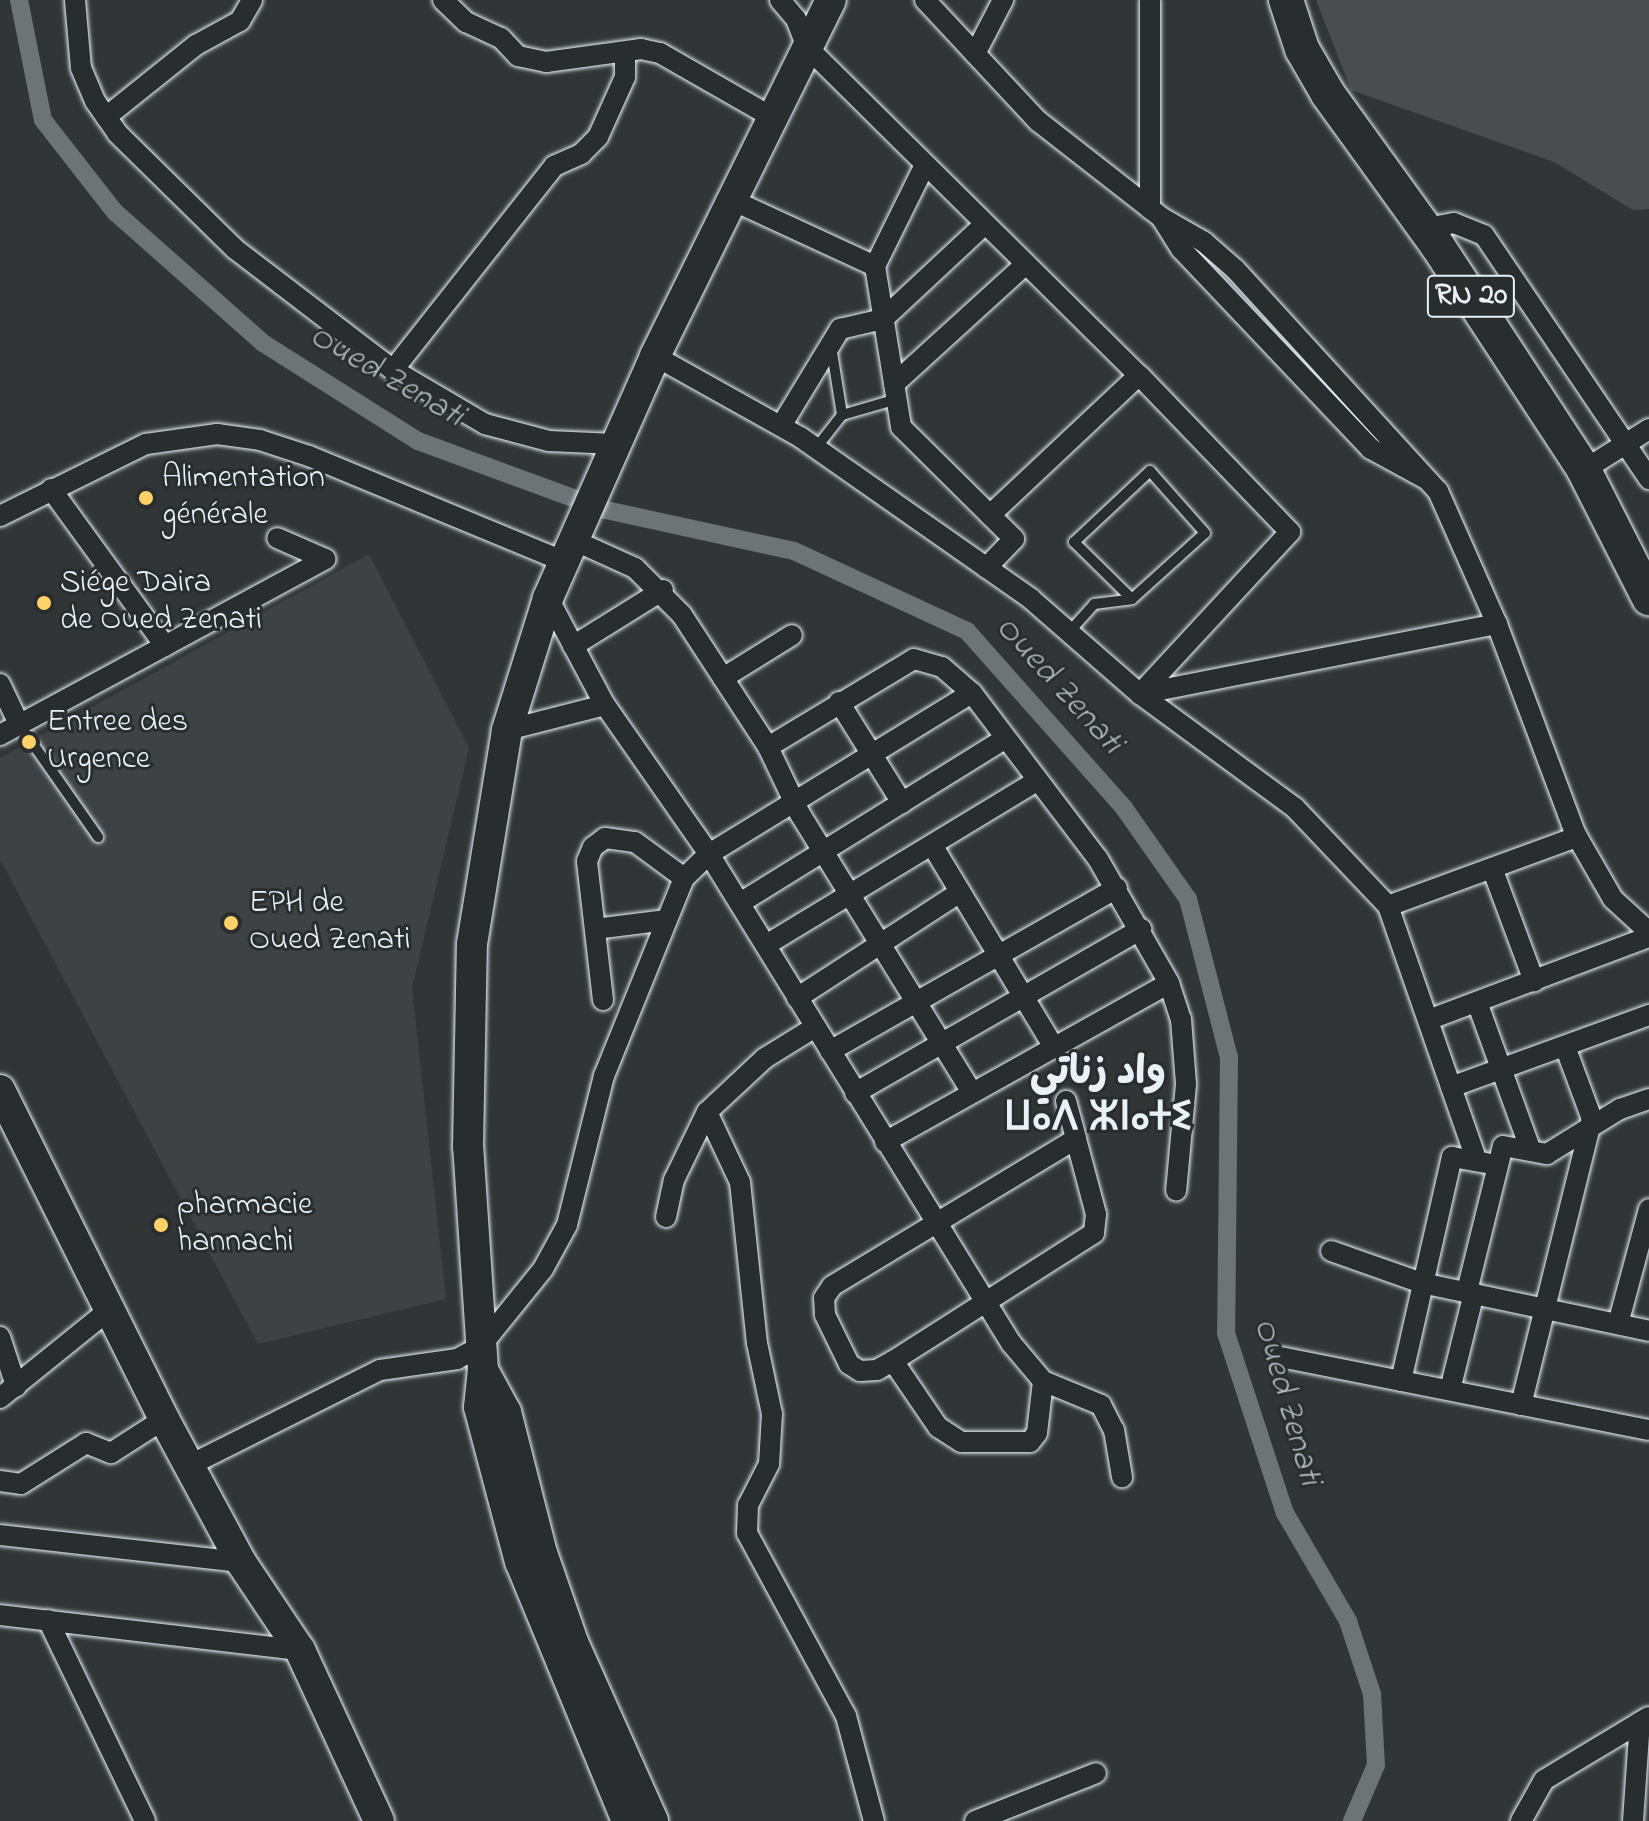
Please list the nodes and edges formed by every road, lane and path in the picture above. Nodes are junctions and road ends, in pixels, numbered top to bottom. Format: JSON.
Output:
{"nodes":[{"id":1,"x":75,"y":0,"type":"edge"},
{"id":2,"x":252,"y":0,"type":"edge"},
{"id":3,"x":443,"y":0,"type":"edge"},
{"id":4,"x":780,"y":0,"type":"edge"},
{"id":5,"x":831,"y":0,"type":"edge"},
{"id":6,"x":925,"y":0,"type":"edge"},
{"id":7,"x":1003,"y":0,"type":"edge"},
{"id":8,"x":1150,"y":0,"type":"edge"},
{"id":9,"x":1286,"y":0,"type":"edge"},
{"id":10,"x":807,"y":47,"type":"junction"},
{"id":11,"x":625,"y":52,"type":"junction"},
{"id":12,"x":975,"y":54,"type":"junction"},
{"id":13,"x":770,"y":116,"type":"junction"},
{"id":14,"x":106,"y":117,"type":"junction"},
{"id":15,"x":925,"y":165,"type":"junction"},
{"id":16,"x":730,"y":199,"type":"junction"},
{"id":17,"x":1156,"y":213,"type":"junction"},
{"id":18,"x":985,"y":224,"type":"junction"},
{"id":19,"x":1426,"y":228,"type":"junction"},
{"id":20,"x":1026,"y":264,"type":"junction"},
{"id":21,"x":875,"y":266,"type":"junction"},
{"id":22,"x":883,"y":319,"type":"junction"},
{"id":23,"x":831,"y":344,"type":"junction"},
{"id":24,"x":655,"y":356,"type":"junction"},
{"id":25,"x":393,"y":370,"type":"junction"},
{"id":26,"x":1139,"y":375,"type":"junction"},
{"id":27,"x":895,"y":392,"type":"junction"},
{"id":28,"x":842,"y":415,"type":"junction"},
{"id":29,"x":781,"y":426,"type":"junction"},
{"id":30,"x":1649,"y":429,"type":"edge"},
{"id":31,"x":1627,"y":440,"type":"junction"},
{"id":32,"x":816,"y":448,"type":"junction"},
{"id":33,"x":609,"y":455,"type":"junction"},
{"id":34,"x":1584,"y":470,"type":"junction"},
{"id":35,"x":1649,"y":479,"type":"edge"},
{"id":36,"x":51,"y":489,"type":"junction"},
{"id":37,"x":990,"y":515,"type":"junction"},
{"id":38,"x":0,"y":516,"type":"edge"},
{"id":39,"x":277,"y":538,"type":"dead end"},
{"id":40,"x":570,"y":543,"type":"junction"},
{"id":41,"x":986,"y":568,"type":"junction"},
{"id":42,"x":663,"y":590,"type":"junction"},
{"id":43,"x":548,"y":598,"type":"junction"},
{"id":44,"x":1649,"y":598,"type":"edge"},
{"id":45,"x":1132,"y":599,"type":"junction"},
{"id":46,"x":1497,"y":624,"type":"junction"},
{"id":47,"x":1070,"y":631,"type":"junction"},
{"id":48,"x":792,"y":635,"type":"dead end"},
{"id":49,"x":165,"y":646,"type":"junction"},
{"id":50,"x":573,"y":646,"type":"junction"},
{"id":51,"x":723,"y":678,"type":"junction"},
{"id":52,"x":0,"y":684,"type":"edge"},
{"id":53,"x":972,"y":693,"type":"junction"},
{"id":54,"x":1140,"y":694,"type":"junction"},
{"id":55,"x":839,"y":702,"type":"junction"},
{"id":56,"x":605,"y":705,"type":"junction"},
{"id":57,"x":19,"y":724,"type":"junction"},
{"id":58,"x":507,"y":730,"type":"junction"},
{"id":59,"x":0,"y":735,"type":"edge"},
{"id":60,"x":1005,"y":739,"type":"junction"},
{"id":61,"x":768,"y":747,"type":"junction"},
{"id":62,"x":872,"y":754,"type":"junction"},
{"id":63,"x":1037,"y":781,"type":"junction"},
{"id":64,"x":794,"y":802,"type":"junction"},
{"id":65,"x":902,"y":803,"type":"junction"},
{"id":66,"x":98,"y":837,"type":"dead end"},
{"id":67,"x":1577,"y":837,"type":"junction"},
{"id":68,"x":932,"y":845,"type":"junction"},
{"id":69,"x":824,"y":851,"type":"junction"},
{"id":70,"x":709,"y":854,"type":"junction"},
{"id":71,"x":1492,"y":868,"type":"junction"},
{"id":72,"x":684,"y":878,"type":"junction"},
{"id":73,"x":1117,"y":888,"type":"junction"},
{"id":74,"x":960,"y":892,"type":"junction"},
{"id":75,"x":850,"y":894,"type":"junction"},
{"id":76,"x":740,"y":903,"type":"junction"},
{"id":77,"x":1388,"y":906,"type":"junction"},
{"id":78,"x":666,"y":920,"type":"junction"},
{"id":79,"x":595,"y":929,"type":"junction"},
{"id":80,"x":1141,"y":929,"type":"junction"},
{"id":81,"x":1649,"y":935,"type":"edge"},
{"id":82,"x":881,"y":944,"type":"junction"},
{"id":83,"x":766,"y":945,"type":"junction"},
{"id":84,"x":999,"y":956,"type":"junction"},
{"id":85,"x":1534,"y":981,"type":"junction"},
{"id":86,"x":1169,"y":983,"type":"junction"},
{"id":87,"x":1023,"y":996,"type":"junction"},
{"id":88,"x":797,"y":998,"type":"junction"},
{"id":89,"x":603,"y":1000,"type":"dead end"},
{"id":90,"x":917,"y":1002,"type":"junction"},
{"id":91,"x":1477,"y":1002,"type":"junction"},
{"id":92,"x":1649,"y":1015,"type":"edge"},
{"id":93,"x":1428,"y":1020,"type":"junction"},
{"id":94,"x":815,"y":1027,"type":"junction"},
{"id":95,"x":942,"y":1043,"type":"junction"},
{"id":96,"x":1054,"y":1047,"type":"junction"},
{"id":97,"x":1566,"y":1049,"type":"junction"},
{"id":98,"x":830,"y":1051,"type":"junction"},
{"id":99,"x":1503,"y":1070,"type":"junction"},
{"id":100,"x":1451,"y":1087,"type":"junction"},
{"id":101,"x":0,"y":1090,"type":"edge"},
{"id":102,"x":972,"y":1092,"type":"junction"},
{"id":103,"x":855,"y":1093,"type":"junction"},
{"id":104,"x":1649,"y":1099,"type":"edge"},
{"id":105,"x":1066,"y":1101,"type":"dead end"},
{"id":106,"x":707,"y":1112,"type":"junction"},
{"id":107,"x":1589,"y":1131,"type":"junction"},
{"id":108,"x":1076,"y":1139,"type":"junction"},
{"id":109,"x":885,"y":1142,"type":"junction"},
{"id":110,"x":1531,"y":1151,"type":"junction"},
{"id":111,"x":1477,"y":1161,"type":"junction"},
{"id":112,"x":1499,"y":1165,"type":"junction"},
{"id":113,"x":1176,"y":1191,"type":"dead end"},
{"id":114,"x":1649,"y":1209,"type":"edge"},
{"id":115,"x":666,"y":1217,"type":"dead end"},
{"id":116,"x":934,"y":1223,"type":"junction"},
{"id":117,"x":1331,"y":1251,"type":"dead end"},
{"id":118,"x":1422,"y":1283,"type":"junction"},
{"id":119,"x":1470,"y":1292,"type":"junction"},
{"id":120,"x":985,"y":1304,"type":"junction"},
{"id":121,"x":1543,"y":1309,"type":"junction"},
{"id":122,"x":109,"y":1310,"type":"junction"},
{"id":123,"x":1618,"y":1324,"type":"junction"},
{"id":124,"x":1649,"y":1331,"type":"edge"},
{"id":125,"x":0,"y":1337,"type":"edge"},
{"id":126,"x":1280,"y":1357,"type":"dead end"},
{"id":127,"x":482,"y":1358,"type":"junction"},
{"id":128,"x":893,"y":1361,"type":"junction"},
{"id":129,"x":1043,"y":1381,"type":"junction"},
{"id":130,"x":1401,"y":1381,"type":"junction"},
{"id":131,"x":1450,"y":1390,"type":"junction"},
{"id":132,"x":8,"y":1392,"type":"edge"},
{"id":133,"x":1521,"y":1405,"type":"junction"},
{"id":134,"x":164,"y":1419,"type":"junction"},
{"id":135,"x":1649,"y":1430,"type":"edge"},
{"id":136,"x":190,"y":1465,"type":"junction"},
{"id":137,"x":1122,"y":1477,"type":"dead end"},
{"id":138,"x":0,"y":1481,"type":"edge"},
{"id":139,"x":0,"y":1535,"type":"edge"},
{"id":140,"x":241,"y":1562,"type":"junction"},
{"id":141,"x":0,"y":1615,"type":"edge"},
{"id":142,"x":48,"y":1620,"type":"junction"},
{"id":143,"x":300,"y":1650,"type":"junction"},
{"id":144,"x":1644,"y":1719,"type":"edge"},
{"id":145,"x":1096,"y":1773,"type":"dead end"},
{"id":146,"x":145,"y":1821,"type":"edge"},
{"id":147,"x":379,"y":1821,"type":"edge"},
{"id":148,"x":627,"y":1821,"type":"edge"},
{"id":149,"x":653,"y":1821,"type":"edge"},
{"id":150,"x":874,"y":1821,"type":"edge"},
{"id":151,"x":975,"y":1821,"type":"edge"},
{"id":152,"x":1521,"y":1821,"type":"edge"},
{"id":153,"x":1633,"y":1821,"type":"edge"}],
"edges":[{"from":1,"to":14,"type":"street"},
{"from":2,"to":14,"type":"street"},
{"from":3,"to":11,"type":"street"},
{"from":4,"to":10,"type":"street"},
{"from":5,"to":10,"type":"street"},
{"from":6,"to":12,"type":"street"},
{"from":7,"to":12,"type":"street"},
{"from":8,"to":17,"type":"street"},
{"from":9,"to":19,"type":"main road","number":"RN 20"},
{"from":10,"to":13,"type":"street"},
{"from":10,"to":15,"type":"street"},
{"from":11,"to":13,"type":"street"},
{"from":11,"to":25,"type":"street"},
{"from":12,"to":17,"type":"street"},
{"from":13,"to":16,"type":"street"},
{"from":14,"to":25,"type":"street"},
{"from":15,"to":18,"type":"street"},
{"from":15,"to":21,"type":"street"},
{"from":16,"to":21,"type":"street"},
{"from":16,"to":24,"type":"street"},
{"from":17,"to":46,"type":"street"},
{"from":18,"to":20,"type":"street"},
{"from":18,"to":22,"type":"street"},
{"from":19,"to":31,"type":"street"},
{"from":19,"to":34,"type":"main road","number":"RN 20"},
{"from":20,"to":26,"type":"street"},
{"from":20,"to":27,"type":"street"},
{"from":21,"to":22,"type":"street"},
{"from":22,"to":23,"type":"street"},
{"from":22,"to":27,"type":"street"},
{"from":23,"to":28,"type":"lane"},
{"from":23,"to":29,"type":"street"},
{"from":24,"to":29,"type":"street"},
{"from":24,"to":33,"type":"street"},
{"from":25,"to":33,"type":"street"},
{"from":26,"to":37,"type":"street"},
{"from":26,"to":54,"type":"street"},
{"from":27,"to":28,"type":"lane"},
{"from":27,"to":37,"type":"street"},
{"from":28,"to":32,"type":"lane"},
{"from":29,"to":32,"type":"street"},
{"from":30,"to":31,"type":"street"},
{"from":31,"to":34,"type":"street"},
{"from":31,"to":35,"type":"street"},
{"from":32,"to":41,"type":"street"},
{"from":33,"to":40,"type":"street"},
{"from":34,"to":44,"type":"main road","number":"RN 20"},
{"from":36,"to":38,"type":"street"},
{"from":36,"to":40,"type":"street"},
{"from":36,"to":49,"type":"street"},
{"from":37,"to":41,"type":"street"},
{"from":39,"to":49,"type":"street"},
{"from":40,"to":42,"type":"street"},
{"from":40,"to":43,"type":"street"},
{"from":41,"to":47,"type":"street"},
{"from":42,"to":50,"type":"street"},
{"from":42,"to":51,"type":"street"},
{"from":43,"to":50,"type":"street"},
{"from":43,"to":58,"type":"street"},
{"from":45,"to":45,"type":"lane"},
{"from":45,"to":47,"type":"lane"},
{"from":46,"to":54,"type":"street"},
{"from":46,"to":67,"type":"street"},
{"from":47,"to":54,"type":"street"},
{"from":48,"to":51,"type":"street"},
{"from":49,"to":57,"type":"street"},
{"from":50,"to":56,"type":"street"},
{"from":51,"to":61,"type":"street"},
{"from":52,"to":57,"type":"street"},
{"from":53,"to":55,"type":"street"},
{"from":53,"to":60,"type":"street"},
{"from":53,"to":62,"type":"street"},
{"from":54,"to":77,"type":"street"},
{"from":55,"to":61,"type":"street"},
{"from":55,"to":62,"type":"street"},
{"from":56,"to":58,"type":"street"},
{"from":56,"to":70,"type":"street"},
{"from":57,"to":59,"type":"street"},
{"from":57,"to":66,"type":"lane"},
{"from":58,"to":127,"type":"street"},
{"from":60,"to":63,"type":"street"},
{"from":60,"to":65,"type":"street"},
{"from":61,"to":64,"type":"street"},
{"from":62,"to":64,"type":"street"},
{"from":62,"to":65,"type":"street"},
{"from":63,"to":68,"type":"street"},
{"from":63,"to":73,"type":"street"},
{"from":64,"to":69,"type":"street"},
{"from":64,"to":70,"type":"street"},
{"from":65,"to":69,"type":"street"},
{"from":67,"to":71,"type":"street"},
{"from":67,"to":81,"type":"street"},
{"from":68,"to":74,"type":"street"},
{"from":68,"to":75,"type":"street"},
{"from":69,"to":75,"type":"street"},
{"from":69,"to":76,"type":"street"},
{"from":70,"to":72,"type":"street"},
{"from":70,"to":76,"type":"street"},
{"from":71,"to":77,"type":"street"},
{"from":71,"to":85,"type":"street"},
{"from":72,"to":78,"type":"street"},
{"from":72,"to":79,"type":"street"},
{"from":73,"to":80,"type":"street"},
{"from":73,"to":84,"type":"street"},
{"from":74,"to":82,"type":"street"},
{"from":74,"to":84,"type":"street"},
{"from":75,"to":82,"type":"street"},
{"from":75,"to":83,"type":"street"},
{"from":76,"to":83,"type":"street"},
{"from":77,"to":93,"type":"street"},
{"from":78,"to":79,"type":"street"},
{"from":78,"to":127,"type":"street"},
{"from":79,"to":89,"type":"street"},
{"from":80,"to":86,"type":"street"},
{"from":80,"to":87,"type":"street"},
{"from":81,"to":85,"type":"street"},
{"from":82,"to":88,"type":"street"},
{"from":82,"to":90,"type":"street"},
{"from":83,"to":88,"type":"street"},
{"from":84,"to":87,"type":"street"},
{"from":84,"to":90,"type":"street"},
{"from":85,"to":91,"type":"street"},
{"from":86,"to":96,"type":"street"},
{"from":86,"to":113,"type":"street"},
{"from":87,"to":95,"type":"street"},
{"from":87,"to":96,"type":"street"},
{"from":88,"to":94,"type":"street"},
{"from":90,"to":95,"type":"street"},
{"from":90,"to":98,"type":"street"},
{"from":91,"to":93,"type":"street"},
{"from":91,"to":99,"type":"street"},
{"from":92,"to":97,"type":"street"},
{"from":93,"to":100,"type":"street"},
{"from":94,"to":98,"type":"street"},
{"from":94,"to":106,"type":"street"},
{"from":95,"to":102,"type":"street"},
{"from":95,"to":103,"type":"street"},
{"from":96,"to":102,"type":"street"},
{"from":97,"to":99,"type":"street"},
{"from":97,"to":107,"type":"street"},
{"from":98,"to":103,"type":"street"},
{"from":99,"to":100,"type":"street"},
{"from":99,"to":110,"type":"street"},
{"from":100,"to":111,"type":"street"},
{"from":101,"to":122,"type":"street"},
{"from":102,"to":109,"type":"street"},
{"from":103,"to":109,"type":"street"},
{"from":104,"to":107,"type":"street"},
{"from":105,"to":108,"type":"street"},
{"from":106,"to":115,"type":"street"},
{"from":106,"to":150,"type":"street"},
{"from":107,"to":110,"type":"street"},
{"from":107,"to":121,"type":"street"},
{"from":108,"to":116,"type":"street"},
{"from":108,"to":120,"type":"street"},
{"from":109,"to":116,"type":"street"},
{"from":110,"to":112,"type":"street"},
{"from":111,"to":112,"type":"street"},
{"from":111,"to":118,"type":"street"},
{"from":112,"to":119,"type":"street"},
{"from":114,"to":123,"type":"street"},
{"from":116,"to":120,"type":"street"},
{"from":116,"to":128,"type":"street"},
{"from":117,"to":118,"type":"street"},
{"from":118,"to":119,"type":"street"},
{"from":118,"to":130,"type":"street"},
{"from":119,"to":121,"type":"street"},
{"from":119,"to":131,"type":"street"},
{"from":120,"to":128,"type":"street"},
{"from":120,"to":129,"type":"street"},
{"from":121,"to":123,"type":"street"},
{"from":121,"to":133,"type":"street"},
{"from":122,"to":132,"type":"street"},
{"from":122,"to":134,"type":"street"},
{"from":123,"to":124,"type":"street"},
{"from":125,"to":132,"type":"street"},
{"from":126,"to":130,"type":"street"},
{"from":127,"to":136,"type":"street"},
{"from":127,"to":148,"type":"street"},
{"from":127,"to":149,"type":"street"},
{"from":128,"to":129,"type":"street"},
{"from":129,"to":137,"type":"street"},
{"from":130,"to":131,"type":"street"},
{"from":131,"to":133,"type":"street"},
{"from":133,"to":135,"type":"street"},
{"from":134,"to":136,"type":"street"},
{"from":134,"to":138,"type":"street"},
{"from":136,"to":140,"type":"street"},
{"from":139,"to":140,"type":"street"},
{"from":140,"to":143,"type":"street"},
{"from":141,"to":142,"type":"street"},
{"from":142,"to":143,"type":"street"},
{"from":142,"to":146,"type":"street"},
{"from":143,"to":147,"type":"street"},
{"from":144,"to":152,"type":"street"},
{"from":144,"to":153,"type":"street"},
{"from":145,"to":151,"type":"street"}]}
